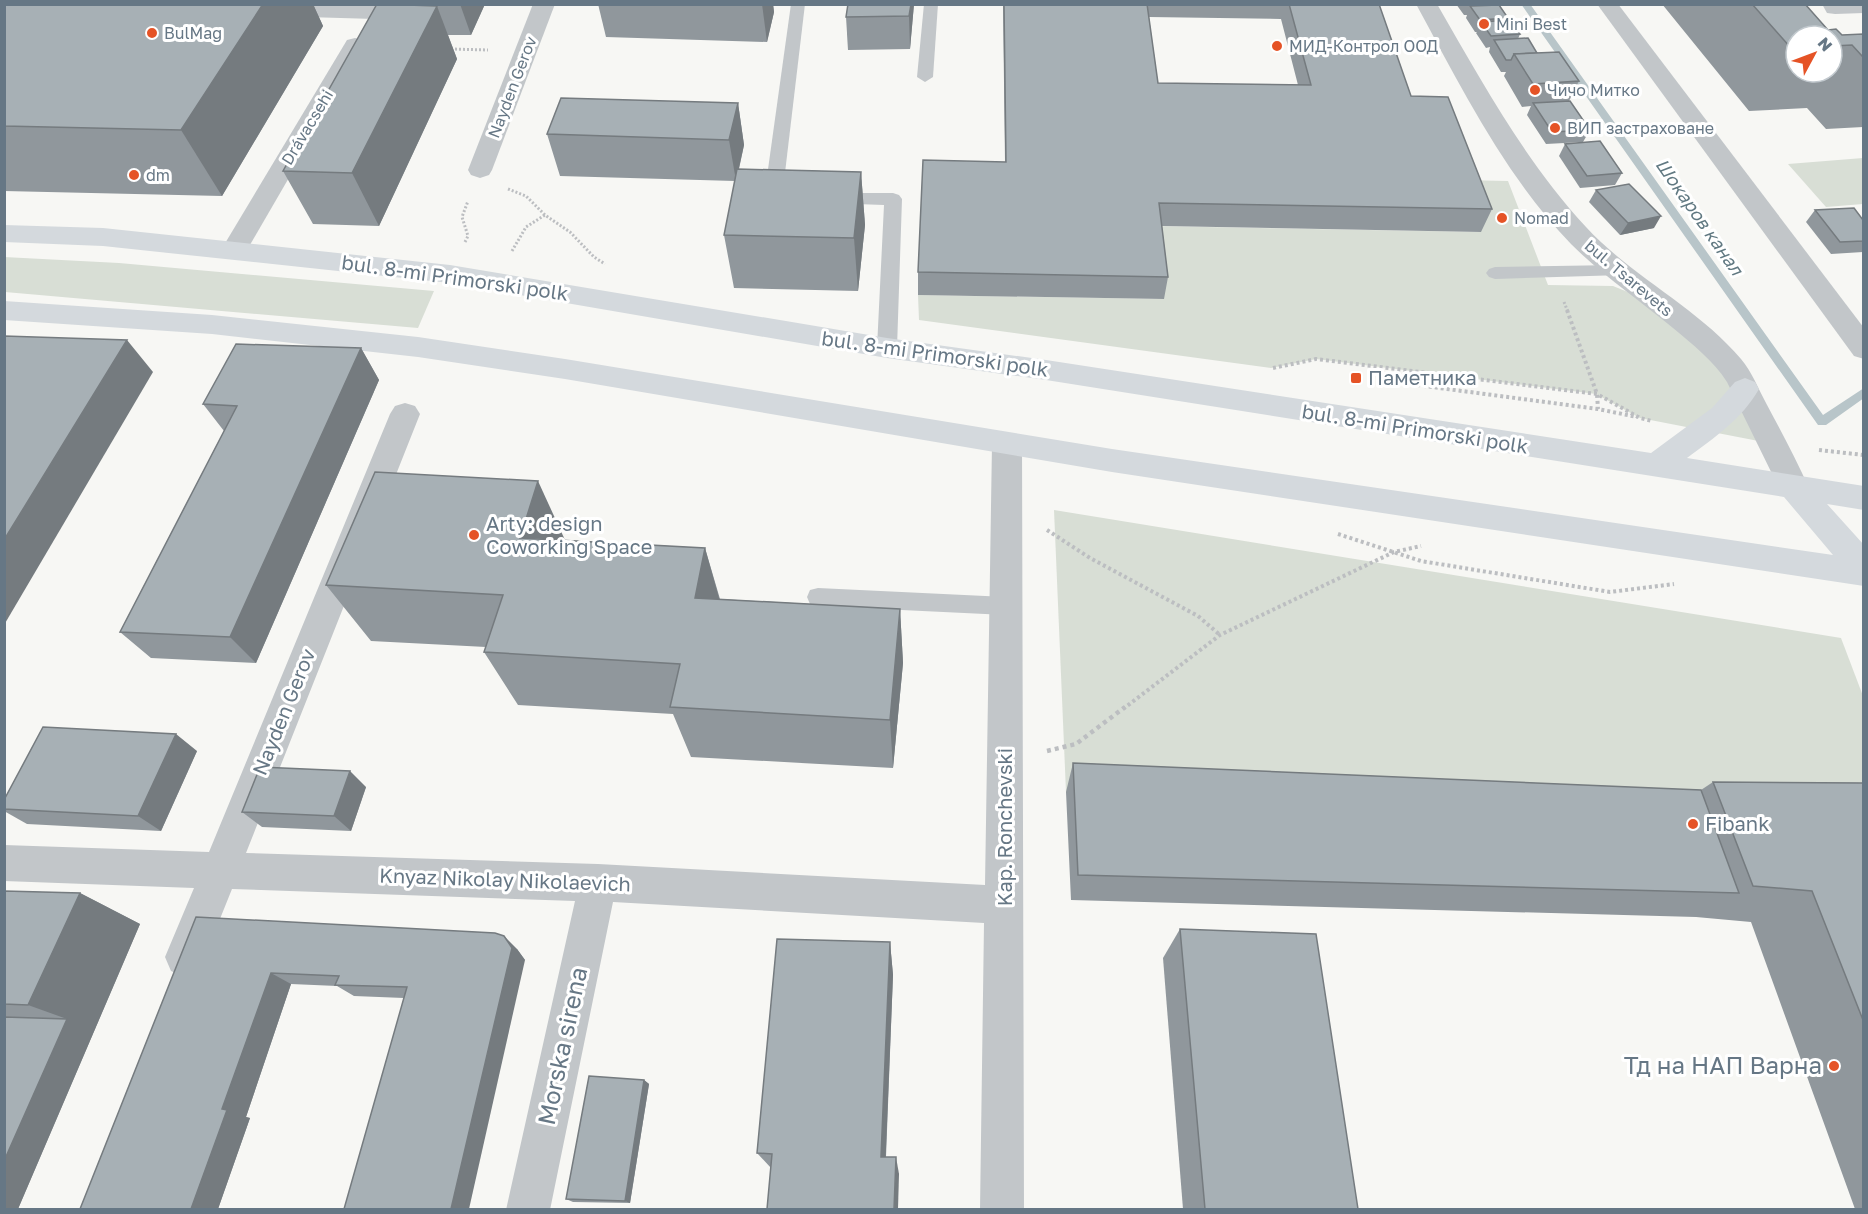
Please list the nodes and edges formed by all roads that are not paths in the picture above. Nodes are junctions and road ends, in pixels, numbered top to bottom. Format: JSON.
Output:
{"nodes":[{"id":1,"x":544,"y":4,"type":"edge"},
{"id":2,"x":798,"y":4,"type":"edge"},
{"id":3,"x":931,"y":4,"type":"edge"},
{"id":4,"x":1426,"y":4,"type":"edge"},
{"id":5,"x":1607,"y":4,"type":"edge"},
{"id":6,"x":1833,"y":6,"type":"edge"},
{"id":7,"x":1863,"y":6,"type":"edge"},
{"id":8,"x":376,"y":8,"type":"edge"},
{"id":9,"x":257,"y":9,"type":"edge"},
{"id":10,"x":925,"y":77,"type":"dead end"},
{"id":11,"x":480,"y":170,"type":"road end"},
{"id":12,"x":794,"y":198,"type":"edge"},
{"id":13,"x":816,"y":199,"type":"edge"},
{"id":14,"x":4,"y":234,"type":"edge"},
{"id":15,"x":234,"y":250,"type":"junction"},
{"id":16,"x":1616,"y":272,"type":"junction"},
{"id":17,"x":1496,"y":273,"type":"dead end"},
{"id":18,"x":4,"y":310,"type":"edge"},
{"id":19,"x":887,"y":348,"type":"junction"},
{"id":20,"x":1863,"y":349,"type":"edge"},
{"id":21,"x":1744,"y":389,"type":"junction"},
{"id":22,"x":405,"y":414,"type":"dead end"},
{"id":23,"x":1007,"y":444,"type":"junction"},
{"id":24,"x":1655,"y":466,"type":"junction"},
{"id":25,"x":1794,"y":488,"type":"junction"},
{"id":26,"x":1863,"y":498,"type":"edge"},
{"id":27,"x":1863,"y":568,"type":"edge"},
{"id":28,"x":1863,"y":573,"type":"edge"},
{"id":29,"x":818,"y":597,"type":"dead end"},
{"id":30,"x":1006,"y":606,"type":"junction"},
{"id":31,"x":4,"y":863,"type":"edge"},
{"id":32,"x":221,"y":870,"type":"junction"},
{"id":33,"x":598,"y":883,"type":"junction"},
{"id":34,"x":1005,"y":905,"type":"junction"},
{"id":35,"x":171,"y":991,"type":"edge"},
{"id":36,"x":528,"y":1209,"type":"edge"},
{"id":37,"x":1002,"y":1209,"type":"edge"}],
"edges":[{"from":1,"to":11,"type":"street","name":"Nayden Gerov"},
{"from":2,"to":12,"type":"lane"},
{"from":3,"to":10,"type":"lane"},
{"from":4,"to":16,"type":"street","name":"bul. Tsarevets"},
{"from":5,"to":20,"type":"street"},
{"from":6,"to":7,"type":"street"},
{"from":8,"to":9,"type":"street"},
{"from":8,"to":15,"type":"street","name":"Drávacsehi"},
{"from":13,"to":19,"type":"lane"},
{"from":14,"to":15,"type":"main road","name":"bul. 8-mi Primorski polk"},
{"from":15,"to":19,"type":"main road","name":"bul. 8-mi Primorski polk"},
{"from":16,"to":17,"type":"lane"},
{"from":16,"to":21,"type":"street","name":"bul. Tsarevets"},
{"from":18,"to":23,"type":"main road"},
{"from":19,"to":24,"type":"main road","name":"bul. 8-mi Primorski polk"},
{"from":21,"to":24,"type":"main road"},
{"from":21,"to":25,"type":"street","name":"bul. Tsarevets"},
{"from":22,"to":32,"type":"street","name":"Nayden Gerov"},
{"from":23,"to":28,"type":"main road"},
{"from":23,"to":30,"type":"street","name":"Kap. Ronchevski"},
{"from":24,"to":25,"type":"main road","name":"bul. 8-mi Primorski polk"},
{"from":25,"to":26,"type":"main road","name":"bul. 8-mi Primorski polk"},
{"from":25,"to":27,"type":"main road"},
{"from":29,"to":30,"type":"lane"},
{"from":30,"to":34,"type":"street","name":"Kap. Ronchevski"},
{"from":31,"to":32,"type":"street","name":"Knyaz Nikolay Nikolaevich"},
{"from":32,"to":33,"type":"street","name":"Knyaz Nikolay Nikolaevich"},
{"from":32,"to":35,"type":"street","name":"Nayden Gerov"},
{"from":33,"to":34,"type":"street","name":"Knyaz Nikolay Nikolaevich"},
{"from":33,"to":36,"type":"street","name":"Morska sirena"},
{"from":34,"to":37,"type":"street","name":"Kap. Ronchevski"}]}
